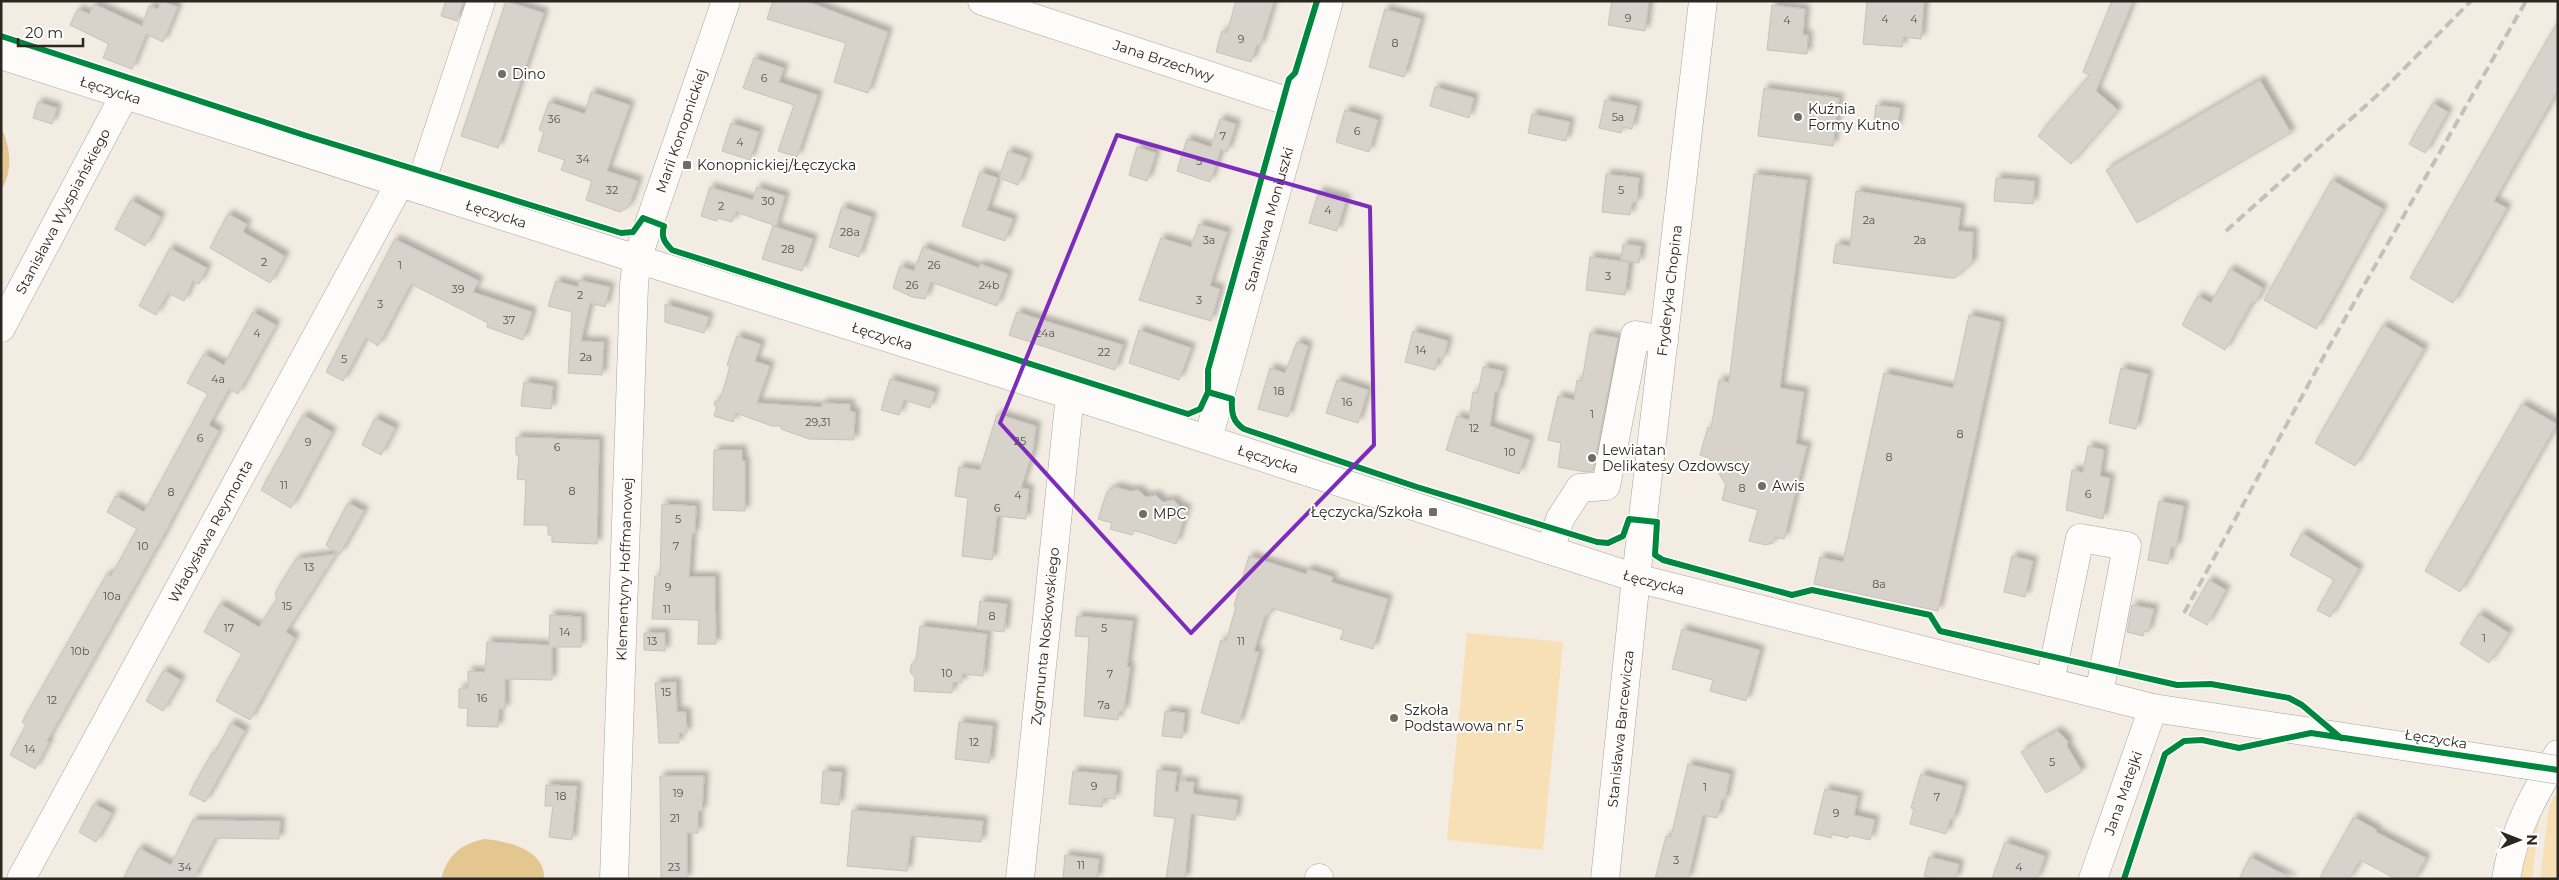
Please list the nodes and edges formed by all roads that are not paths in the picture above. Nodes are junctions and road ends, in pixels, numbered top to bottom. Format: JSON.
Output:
{"nodes":[{"id":1,"x":481,"y":1,"type":"edge"},
{"id":2,"x":726,"y":1,"type":"edge"},
{"id":3,"x":982,"y":1,"type":"edge"},
{"id":4,"x":1329,"y":1,"type":"edge"},
{"id":5,"x":1703,"y":1,"type":"edge"},
{"id":6,"x":1031,"y":8,"type":"edge"},
{"id":7,"x":1,"y":55,"type":"edge"},
{"id":8,"x":125,"y":94,"type":"junction"},
{"id":9,"x":1299,"y":105,"type":"junction"},
{"id":10,"x":409,"y":186,"type":"junction"},
{"id":11,"x":637,"y":259,"type":"junction"},
{"id":12,"x":1,"y":328,"type":"edge"},
{"id":13,"x":1664,"y":340,"type":"junction"},
{"id":14,"x":1070,"y":395,"type":"junction"},
{"id":15,"x":1208,"y":439,"type":"junction"},
{"id":16,"x":1550,"y":550,"type":"junction"},
{"id":17,"x":1636,"y":578,"type":"junction"},
{"id":18,"x":2050,"y":682,"type":"junction"},
{"id":19,"x":2099,"y":694,"type":"junction"},
{"id":20,"x":2153,"y":708,"type":"junction"},
{"id":21,"x":2558,"y":754,"type":"edge"},
{"id":22,"x":2558,"y":770,"type":"edge"},
{"id":23,"x":21,"y":879,"type":"edge"},
{"id":24,"x":614,"y":879,"type":"edge"},
{"id":25,"x":1020,"y":879,"type":"edge"},
{"id":26,"x":1604,"y":879,"type":"edge"},
{"id":27,"x":2093,"y":879,"type":"edge"},
{"id":28,"x":2506,"y":879,"type":"edge"}],
"edges":[{"from":1,"to":10,"type":"street","name":"Władysława Reymonta"},
{"from":2,"to":11,"type":"street","name":"Marii Konopnickiej"},
{"from":3,"to":6,"type":"street","name":"Jana Brzechwy"},
{"from":4,"to":9,"type":"street","name":"Stanisława Moniuszki"},
{"from":5,"to":13,"type":"street","name":"Fryderyka Chopina"},
{"from":6,"to":9,"type":"street","name":"Jana Brzechwy"},
{"from":7,"to":8,"type":"street","name":"Łęczycka"},
{"from":8,"to":10,"type":"street","name":"Łęczycka"},
{"from":8,"to":12,"type":"street","name":"Stanisława Wyspiańskiego"},
{"from":9,"to":15,"type":"street","name":"Stanisława Moniuszki"},
{"from":10,"to":11,"type":"street","name":"Łęczycka"},
{"from":10,"to":23,"type":"street","name":"Władysława Reymonta"},
{"from":11,"to":14,"type":"street","name":"Łęczycka"},
{"from":11,"to":24,"type":"street","name":"Klementyny Hoffmanowej"},
{"from":13,"to":16,"type":"street"},
{"from":13,"to":17,"type":"street","name":"Fryderyka Chopina"},
{"from":14,"to":15,"type":"street","name":"Łęczycka"},
{"from":14,"to":25,"type":"street","name":"Zygmunta Noskowskiego"},
{"from":15,"to":16,"type":"street","name":"Łęczycka"},
{"from":16,"to":17,"type":"street","name":"Łęczycka"},
{"from":17,"to":18,"type":"street","name":"Łęczycka"},
{"from":17,"to":26,"type":"street","name":"Stanisława Barcewicza"},
{"from":18,"to":19,"type":"street","name":"Łęczycka"},
{"from":18,"to":19,"type":"street"},
{"from":19,"to":20,"type":"street","name":"Łęczycka"},
{"from":20,"to":22,"type":"street","name":"Łęczycka","bridge":true},
{"from":20,"to":27,"type":"street","name":"Jana Matejki"},
{"from":21,"to":28,"type":"street"}]}
